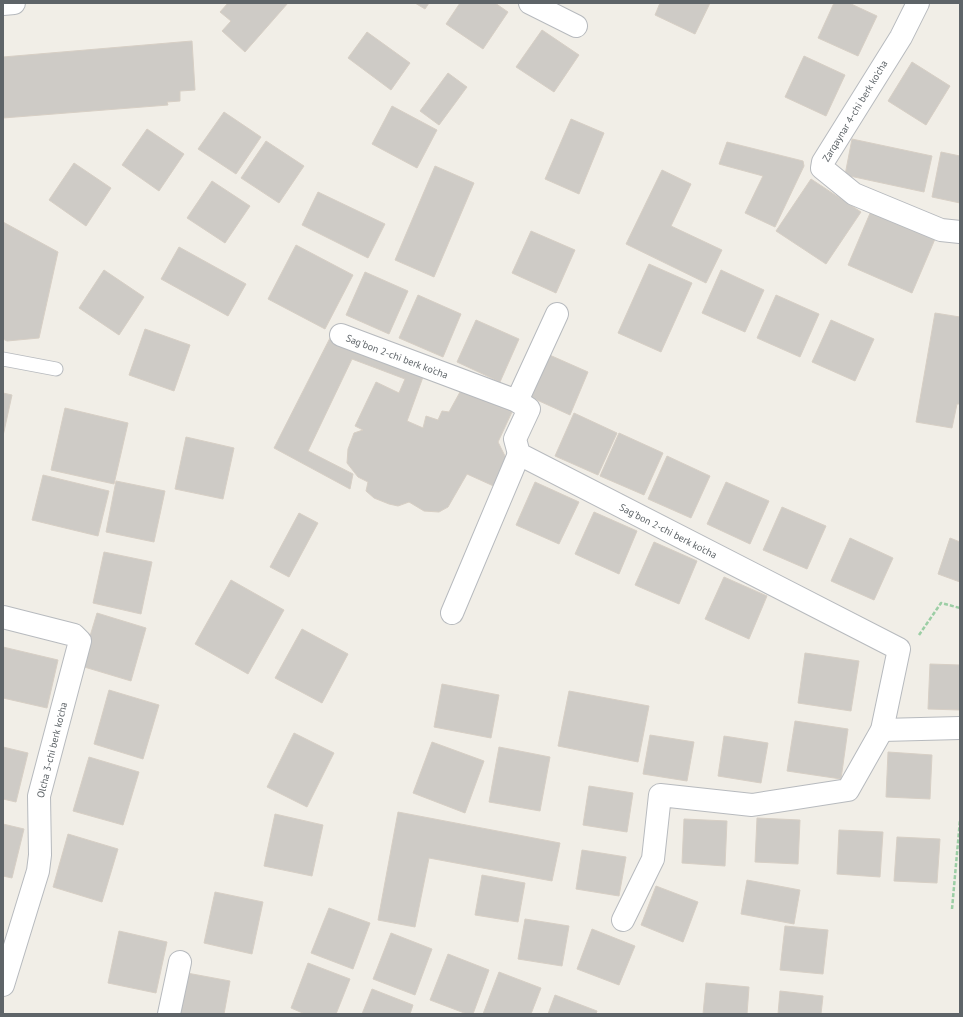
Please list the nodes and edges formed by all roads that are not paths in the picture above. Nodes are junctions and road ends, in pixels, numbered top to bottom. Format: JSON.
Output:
{"nodes":[{"id":1,"x":14,"y":3,"type":"edge"},
{"id":2,"x":530,"y":3,"type":"edge"},
{"id":3,"x":918,"y":3,"type":"edge"},
{"id":4,"x":3,"y":4,"type":"edge"},
{"id":5,"x":576,"y":26,"type":"dead end"},
{"id":6,"x":960,"y":232,"type":"edge"},
{"id":7,"x":557,"y":314,"type":"dead end"},
{"id":8,"x":341,"y":335,"type":"dead end"},
{"id":9,"x":3,"y":359,"type":"edge"},
{"id":10,"x":56,"y":369,"type":"dead end"},
{"id":11,"x":516,"y":401,"type":"junction"},
{"id":12,"x":519,"y":454,"type":"junction"},
{"id":13,"x":452,"y":613,"type":"dead end"},
{"id":14,"x":3,"y":617,"type":"edge"},
{"id":15,"x":960,"y":728,"type":"edge"},
{"id":16,"x":882,"y":730,"type":"junction"},
{"id":17,"x":624,"y":920,"type":"dead end"},
{"id":18,"x":180,"y":962,"type":"dead end"},
{"id":19,"x":3,"y":985,"type":"edge"},
{"id":20,"x":169,"y":1014,"type":"edge"}],
"edges":[{"from":1,"to":4,"type":"street"},
{"from":2,"to":5,"type":"street"},
{"from":3,"to":6,"type":"street","name":"Zarqaynar 4-chi berk ko'cha"},
{"from":7,"to":11,"type":"street"},
{"from":8,"to":11,"type":"street","name":"Sag'bon 2-chi berk ko'cha"},
{"from":9,"to":10,"type":"lane"},
{"from":11,"to":12,"type":"street","name":"Sag'bon 2-chi berk ko'cha"},
{"from":12,"to":13,"type":"street"},
{"from":12,"to":16,"type":"street","name":"Sag'bon 2-chi berk ko'cha"},
{"from":14,"to":19,"type":"street","name":"Olcha 3-chi berk ko'cha"},
{"from":15,"to":16,"type":"street"},
{"from":16,"to":17,"type":"street","name":"Sag'bon 2-chi berk ko'cha"},
{"from":18,"to":20,"type":"street"}]}
